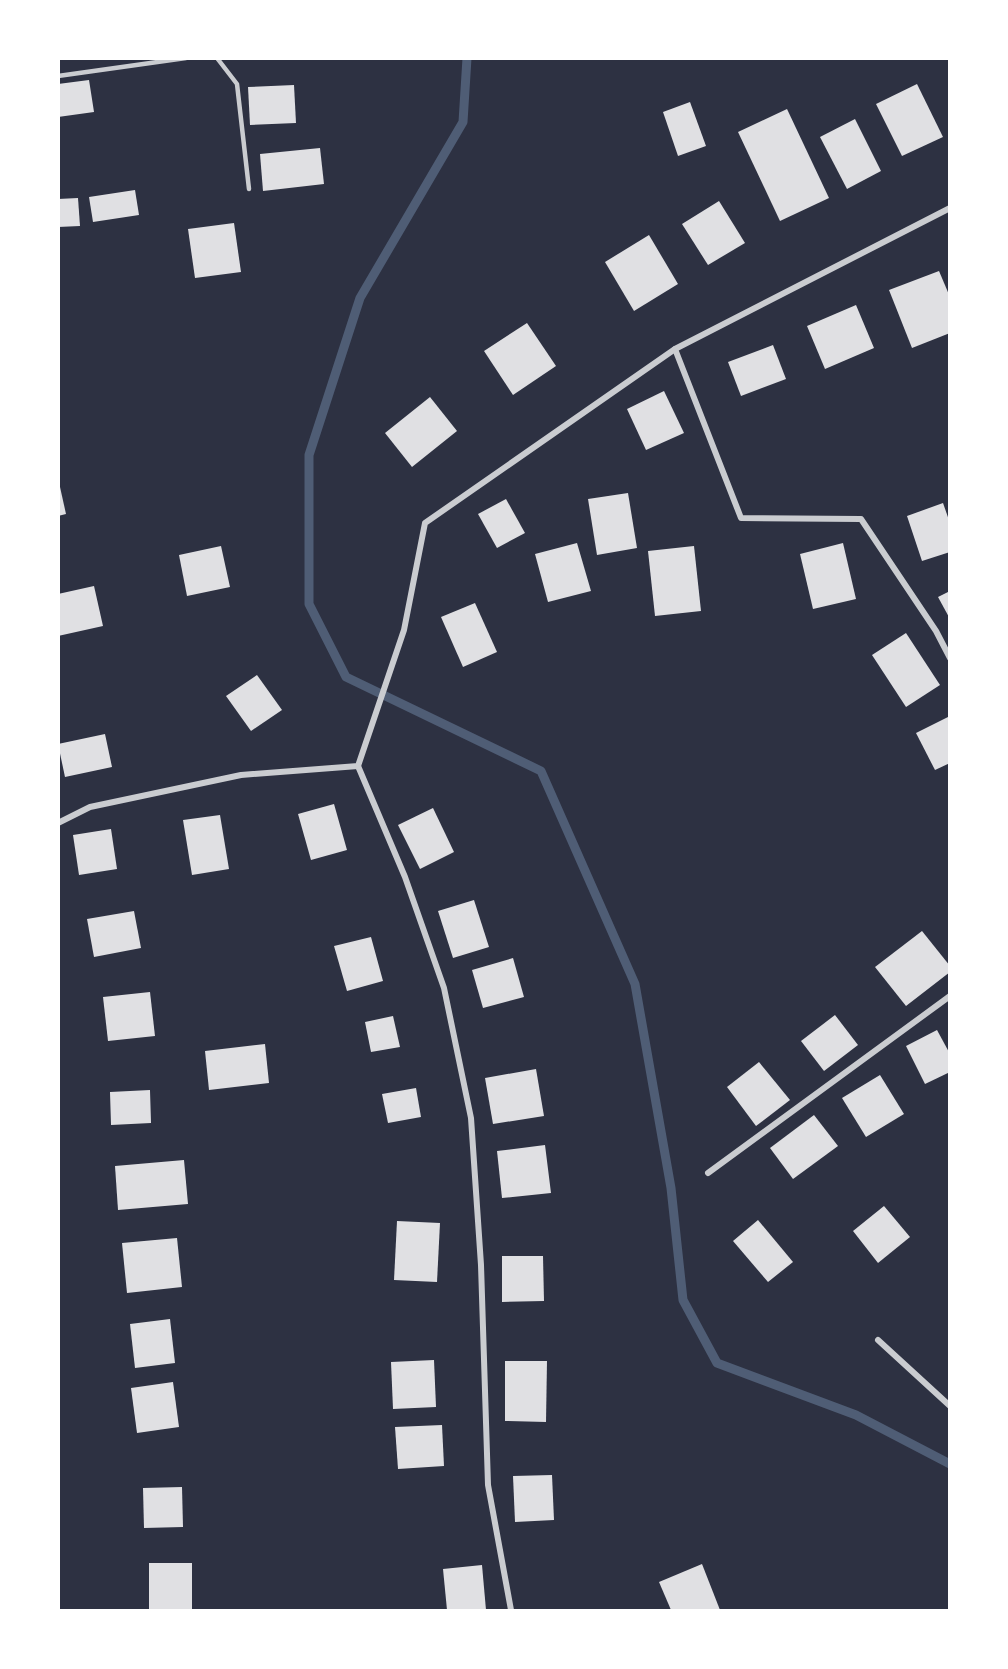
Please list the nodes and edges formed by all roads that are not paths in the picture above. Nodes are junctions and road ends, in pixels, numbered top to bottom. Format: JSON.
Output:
{"nodes":[{"id":1,"x":186,"y":58,"type":"edge"},
{"id":2,"x":217,"y":58,"type":"edge"},
{"id":3,"x":58,"y":76,"type":"edge"},
{"id":4,"x":249,"y":189,"type":"dead end"},
{"id":5,"x":950,"y":208,"type":"edge"},
{"id":6,"x":675,"y":349,"type":"junction"},
{"id":7,"x":950,"y":658,"type":"edge"},
{"id":8,"x":358,"y":766,"type":"junction"},
{"id":9,"x":58,"y":824,"type":"edge"},
{"id":10,"x":950,"y":996,"type":"edge"},
{"id":11,"x":708,"y":1173,"type":"dead end"},
{"id":12,"x":878,"y":1340,"type":"dead end"},
{"id":13,"x":950,"y":1406,"type":"edge"},
{"id":14,"x":511,"y":1611,"type":"edge"}],
"edges":[{"from":1,"to":3,"type":"lane"},
{"from":2,"to":4,"type":"lane"},
{"from":5,"to":6,"type":"street"},
{"from":6,"to":7,"type":"street"},
{"from":6,"to":8,"type":"street"},
{"from":8,"to":9,"type":"street"},
{"from":8,"to":14,"type":"street"},
{"from":10,"to":11,"type":"street"},
{"from":12,"to":13,"type":"street"}]}
